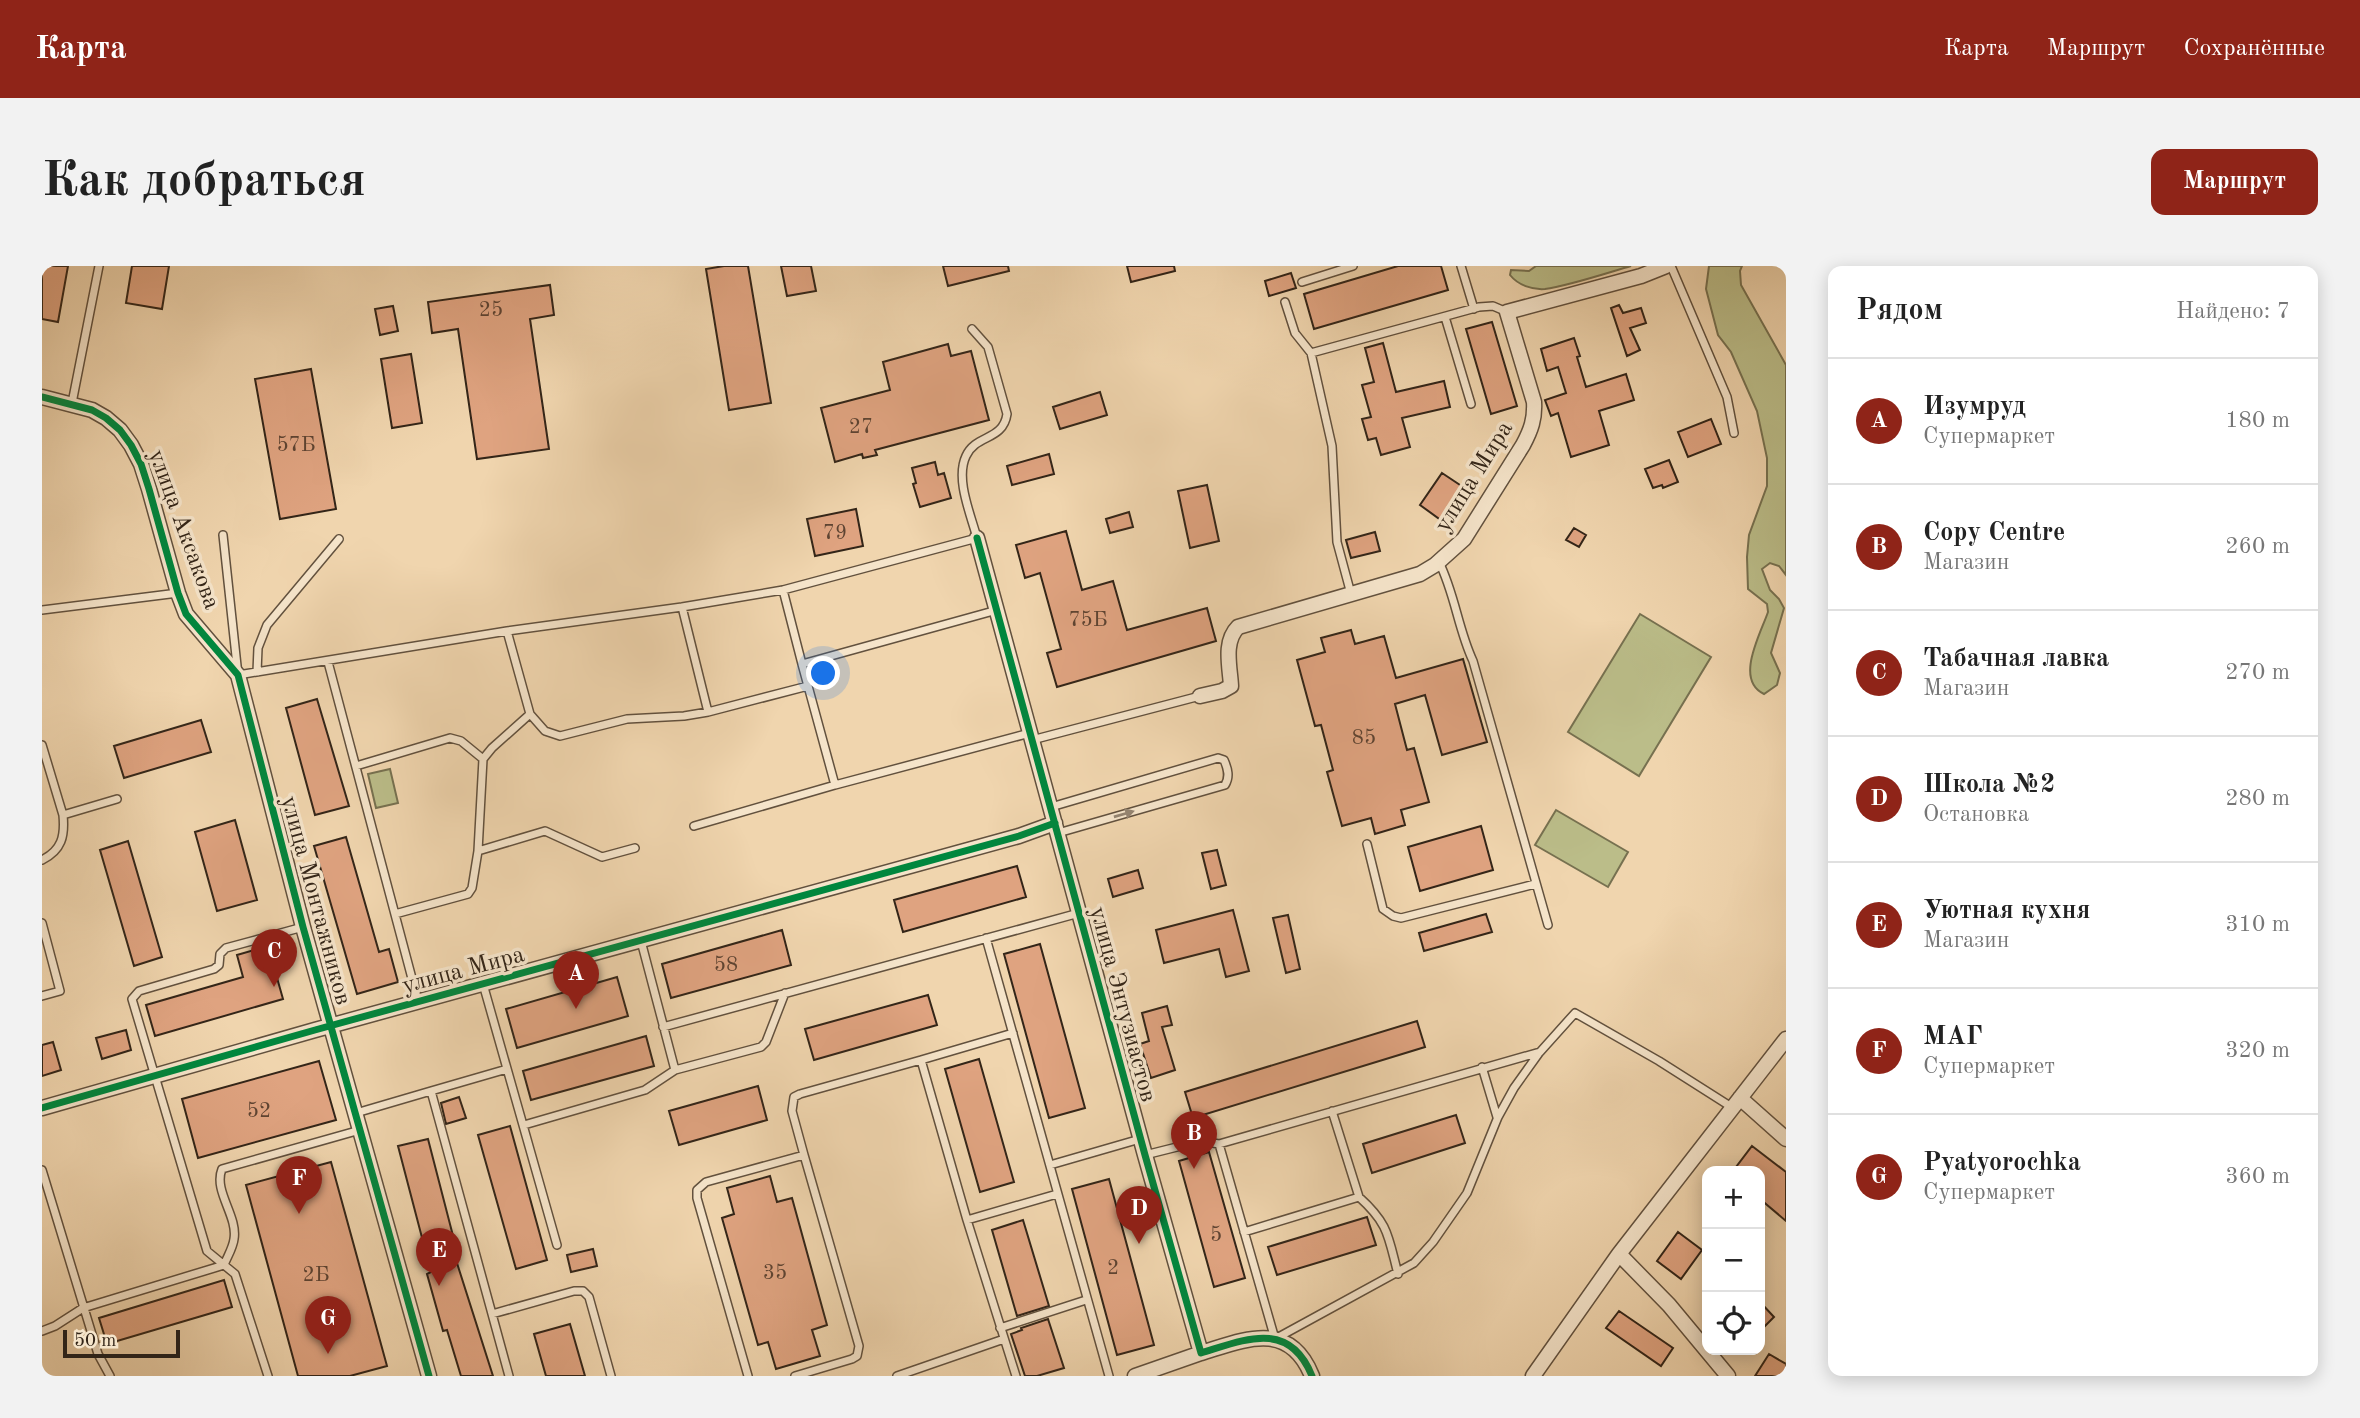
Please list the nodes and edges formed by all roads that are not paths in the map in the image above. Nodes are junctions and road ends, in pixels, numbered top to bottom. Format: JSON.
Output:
{"nodes":[{"id":1,"x":99,"y":266,"type":"edge"},
{"id":2,"x":1353,"y":266,"type":"edge"},
{"id":3,"x":1461,"y":266,"type":"edge"},
{"id":4,"x":1669,"y":266,"type":"edge"},
{"id":5,"x":1302,"y":282,"type":"dead end"},
{"id":6,"x":1285,"y":302,"type":"dead end"},
{"id":7,"x":1474,"y":309,"type":"junction"},
{"id":8,"x":1507,"y":312,"type":"junction"},
{"id":9,"x":1445,"y":317,"type":"junction"},
{"id":10,"x":972,"y":329,"type":"dead end"},
{"id":11,"x":1311,"y":353,"type":"junction"},
{"id":12,"x":42,"y":397,"type":"edge"},
{"id":13,"x":72,"y":403,"type":"junction"},
{"id":14,"x":1471,"y":404,"type":"dead end"},
{"id":15,"x":1734,"y":433,"type":"dead end"},
{"id":16,"x":223,"y":536,"type":"dead end"},
{"id":17,"x":977,"y":538,"type":"junction"},
{"id":18,"x":339,"y":539,"type":"dead end"},
{"id":19,"x":1439,"y":562,"type":"junction"},
{"id":20,"x":783,"y":590,"type":"junction"},
{"id":21,"x":178,"y":593,"type":"junction"},
{"id":22,"x":1351,"y":594,"type":"junction"},
{"id":23,"x":682,"y":607,"type":"junction"},
{"id":24,"x":42,"y":610,"type":"edge"},
{"id":25,"x":997,"y":610,"type":"junction"},
{"id":26,"x":507,"y":631,"type":"junction"},
{"id":27,"x":328,"y":662,"type":"junction"},
{"id":28,"x":802,"y":664,"type":"junction"},
{"id":29,"x":257,"y":672,"type":"junction"},
{"id":30,"x":238,"y":675,"type":"junction"},
{"id":31,"x":808,"y":686,"type":"junction"},
{"id":32,"x":1200,"y":696,"type":"joint"},
{"id":33,"x":708,"y":712,"type":"junction"},
{"id":34,"x":530,"y":714,"type":"junction"},
{"id":35,"x":1031,"y":736,"type":"junction"},
{"id":36,"x":42,"y":746,"type":"edge"},
{"id":37,"x":484,"y":759,"type":"junction"},
{"id":38,"x":356,"y":766,"type":"junction"},
{"id":39,"x":835,"y":785,"type":"junction"},
{"id":40,"x":117,"y":799,"type":"dead end"},
{"id":41,"x":1051,"y":807,"type":"junction"},
{"id":42,"x":63,"y":815,"type":"junction"},
{"id":43,"x":694,"y":827,"type":"dead end"},
{"id":44,"x":1056,"y":828,"type":"junction"},
{"id":45,"x":1367,"y":845,"type":"dead end"},
{"id":46,"x":635,"y":848,"type":"dead end"},
{"id":47,"x":478,"y":851,"type":"junction"},
{"id":48,"x":42,"y":860,"type":"edge"},
{"id":49,"x":1535,"y":884,"type":"junction"},
{"id":50,"x":1079,"y":913,"type":"junction"},
{"id":51,"x":395,"y":914,"type":"junction"},
{"id":52,"x":42,"y":923,"type":"edge"},
{"id":53,"x":1548,"y":925,"type":"dead end"},
{"id":54,"x":303,"y":927,"type":"junction"},
{"id":55,"x":986,"y":938,"type":"junction"},
{"id":56,"x":641,"y":940,"type":"junction"},
{"id":57,"x":483,"y":984,"type":"junction"},
{"id":58,"x":785,"y":993,"type":"junction"},
{"id":59,"x":42,"y":996,"type":"edge"},
{"id":60,"x":418,"y":1002,"type":"junction"},
{"id":61,"x":330,"y":1026,"type":"junction"},
{"id":62,"x":663,"y":1027,"type":"junction"},
{"id":63,"x":1013,"y":1033,"type":"junction"},
{"id":64,"x":1786,"y":1040,"type":"edge"},
{"id":65,"x":1540,"y":1052,"type":"junction"},
{"id":66,"x":921,"y":1060,"type":"junction"},
{"id":67,"x":1482,"y":1067,"type":"junction"},
{"id":68,"x":507,"y":1069,"type":"junction"},
{"id":69,"x":675,"y":1070,"type":"junction"},
{"id":70,"x":154,"y":1075,"type":"junction"},
{"id":71,"x":431,"y":1091,"type":"junction"},
{"id":72,"x":1737,"y":1103,"type":"junction"},
{"id":73,"x":42,"y":1108,"type":"edge"},
{"id":74,"x":1332,"y":1111,"type":"junction"},
{"id":75,"x":356,"y":1113,"type":"junction"},
{"id":76,"x":1497,"y":1117,"type":"junction"},
{"id":77,"x":524,"y":1125,"type":"junction"},
{"id":78,"x":360,"y":1130,"type":"junction"},
{"id":79,"x":1140,"y":1139,"type":"junction"},
{"id":80,"x":1786,"y":1139,"type":"edge"},
{"id":81,"x":1219,"y":1144,"type":"junction"},
{"id":82,"x":804,"y":1155,"type":"junction"},
{"id":83,"x":1145,"y":1155,"type":"junction"},
{"id":84,"x":1049,"y":1165,"type":"junction"},
{"id":85,"x":42,"y":1170,"type":"edge"},
{"id":86,"x":1057,"y":1194,"type":"junction"},
{"id":87,"x":1359,"y":1197,"type":"junction"},
{"id":88,"x":967,"y":1220,"type":"junction"},
{"id":89,"x":1244,"y":1232,"type":"junction"},
{"id":90,"x":557,"y":1245,"type":"dead end"},
{"id":91,"x":1619,"y":1254,"type":"junction"},
{"id":92,"x":224,"y":1265,"type":"junction"},
{"id":93,"x":1398,"y":1274,"type":"junction"},
{"id":94,"x":1086,"y":1300,"type":"junction"},
{"id":95,"x":83,"y":1308,"type":"junction"},
{"id":96,"x":492,"y":1314,"type":"junction"},
{"id":97,"x":1000,"y":1328,"type":"junction"},
{"id":98,"x":42,"y":1331,"type":"edge"},
{"id":99,"x":1003,"y":1339,"type":"junction"},
{"id":100,"x":1275,"y":1339,"type":"junction"},
{"id":101,"x":1201,"y":1353,"type":"junction"},
{"id":102,"x":811,"y":1374,"type":"edge"},
{"id":103,"x":1312,"y":1374,"type":"edge"},
{"id":104,"x":110,"y":1376,"type":"edge"},
{"id":105,"x":268,"y":1376,"type":"edge"},
{"id":106,"x":429,"y":1376,"type":"edge"},
{"id":107,"x":509,"y":1376,"type":"edge"},
{"id":108,"x":611,"y":1376,"type":"edge"},
{"id":109,"x":748,"y":1376,"type":"edge"},
{"id":110,"x":795,"y":1376,"type":"edge"},
{"id":111,"x":897,"y":1376,"type":"edge"},
{"id":112,"x":1016,"y":1376,"type":"edge"},
{"id":113,"x":1109,"y":1376,"type":"edge"},
{"id":114,"x":1135,"y":1376,"type":"edge"},
{"id":115,"x":1533,"y":1376,"type":"edge"},
{"id":116,"x":1728,"y":1376,"type":"edge"}],
"edges":[{"from":1,"to":13,"type":"lane"},
{"from":2,"to":5,"type":"lane"},
{"from":3,"to":7,"type":"lane"},
{"from":4,"to":8,"type":"street"},
{"from":4,"to":15,"type":"lane"},
{"from":6,"to":11,"type":"lane"},
{"from":7,"to":8,"type":"lane"},
{"from":7,"to":9,"type":"lane"},
{"from":8,"to":19,"type":"street","name":"улица Мира"},
{"from":9,"to":11,"type":"lane"},
{"from":9,"to":14,"type":"lane"},
{"from":10,"to":17,"type":"lane"},
{"from":11,"to":22,"type":"lane"},
{"from":12,"to":13,"type":"street","name":"улица Аксакова"},
{"from":13,"to":21,"type":"street","name":"улица Аксакова"},
{"from":16,"to":30,"type":"lane"},
{"from":17,"to":20,"type":"lane"},
{"from":17,"to":25,"type":"street","name":"улица Энтузиастов"},
{"from":18,"to":29,"type":"lane"},
{"from":19,"to":22,"type":"street","name":"улица Мира"},
{"from":19,"to":49,"type":"lane"},
{"from":20,"to":23,"type":"lane"},
{"from":20,"to":28,"type":"lane"},
{"from":21,"to":24,"type":"lane"},
{"from":21,"to":30,"type":"street","name":"улица Аксакова"},
{"from":22,"to":32,"type":"street","name":"улица Мира"},
{"from":23,"to":26,"type":"lane"},
{"from":23,"to":33,"type":"lane"},
{"from":25,"to":28,"type":"lane"},
{"from":25,"to":35,"type":"street","name":"улица Энтузиастов"},
{"from":26,"to":27,"type":"lane"},
{"from":26,"to":34,"type":"lane"},
{"from":27,"to":29,"type":"lane"},
{"from":27,"to":38,"type":"lane"},
{"from":28,"to":31,"type":"lane"},
{"from":29,"to":30,"type":"lane"},
{"from":30,"to":54,"type":"street","name":"улица Монтажников"},
{"from":31,"to":33,"type":"lane"},
{"from":31,"to":39,"type":"lane"},
{"from":32,"to":35,"type":"lane"},
{"from":33,"to":34,"type":"lane"},
{"from":34,"to":37,"type":"lane"},
{"from":35,"to":39,"type":"lane"},
{"from":35,"to":41,"type":"street","name":"улица Энтузиастов"},
{"from":36,"to":42,"type":"lane"},
{"from":37,"to":38,"type":"lane"},
{"from":37,"to":47,"type":"lane"},
{"from":38,"to":51,"type":"lane"},
{"from":39,"to":43,"type":"lane"},
{"from":40,"to":42,"type":"lane"},
{"from":41,"to":44,"type":"street","name":"улица Энтузиастов"},
{"from":44,"to":41,"type":"lane","one_way":true},
{"from":42,"to":48,"type":"lane"},
{"from":44,"to":50,"type":"street","name":"улица Энтузиастов"},
{"from":44,"to":56,"type":"street","name":"улица Мира"},
{"from":45,"to":49,"type":"lane"},
{"from":46,"to":47,"type":"lane"},
{"from":47,"to":51,"type":"lane"},
{"from":49,"to":53,"type":"lane"},
{"from":50,"to":55,"type":"lane"},
{"from":50,"to":79,"type":"street","name":"улица Энтузиастов"},
{"from":51,"to":60,"type":"lane"},
{"from":52,"to":59,"type":"lane"},
{"from":54,"to":61,"type":"street","name":"улица Монтажников"},
{"from":54,"to":70,"type":"lane"},
{"from":55,"to":58,"type":"lane"},
{"from":55,"to":63,"type":"lane"},
{"from":56,"to":57,"type":"street","name":"улица Мира"},
{"from":56,"to":62,"type":"lane"},
{"from":57,"to":60,"type":"street","name":"улица Мира"},
{"from":57,"to":68,"type":"lane"},
{"from":58,"to":62,"type":"lane"},
{"from":58,"to":69,"type":"lane"},
{"from":60,"to":61,"type":"street","name":"улица Мира"},
{"from":61,"to":70,"type":"street","name":"улица Мира"},
{"from":61,"to":75,"type":"street","name":"улица Монтажников"},
{"from":62,"to":69,"type":"lane"},
{"from":63,"to":66,"type":"lane"},
{"from":63,"to":84,"type":"lane"},
{"from":64,"to":72,"type":"street"},
{"from":65,"to":67,"type":"lane"},
{"from":65,"to":72,"type":"lane"},
{"from":65,"to":76,"type":"lane"},
{"from":66,"to":82,"type":"lane"},
{"from":66,"to":88,"type":"lane"},
{"from":67,"to":74,"type":"lane"},
{"from":67,"to":76,"type":"lane"},
{"from":68,"to":71,"type":"lane"},
{"from":68,"to":77,"type":"lane"},
{"from":69,"to":77,"type":"lane"},
{"from":70,"to":73,"type":"street","name":"улица Мира"},
{"from":70,"to":92,"type":"lane"},
{"from":71,"to":75,"type":"lane"},
{"from":71,"to":96,"type":"lane"},
{"from":72,"to":80,"type":"street"},
{"from":72,"to":91,"type":"street"},
{"from":74,"to":81,"type":"lane"},
{"from":74,"to":87,"type":"lane"},
{"from":75,"to":78,"type":"street","name":"улица Монтажников"},
{"from":76,"to":93,"type":"lane"},
{"from":77,"to":90,"type":"lane"},
{"from":78,"to":92,"type":"lane"},
{"from":78,"to":106,"type":"street","name":"улица Монтажников"},
{"from":79,"to":83,"type":"street","name":"улица Энтузиастов"},
{"from":79,"to":84,"type":"lane"},
{"from":81,"to":83,"type":"lane"},
{"from":81,"to":89,"type":"lane"},
{"from":82,"to":102,"type":"lane"},
{"from":82,"to":109,"type":"lane"},
{"from":83,"to":101,"type":"street","name":"улица Энтузиастов"},
{"from":84,"to":86,"type":"lane"},
{"from":85,"to":95,"type":"lane"},
{"from":86,"to":88,"type":"lane"},
{"from":86,"to":94,"type":"lane"},
{"from":87,"to":89,"type":"lane"},
{"from":87,"to":93,"type":"lane"},
{"from":88,"to":97,"type":"lane"},
{"from":89,"to":100,"type":"lane"},
{"from":91,"to":115,"type":"street"},
{"from":91,"to":116,"type":"street"},
{"from":92,"to":95,"type":"lane"},
{"from":92,"to":105,"type":"lane"},
{"from":93,"to":100,"type":"lane"},
{"from":94,"to":97,"type":"lane"},
{"from":94,"to":113,"type":"lane"},
{"from":95,"to":98,"type":"lane"},
{"from":95,"to":104,"type":"lane"},
{"from":96,"to":107,"type":"lane"},
{"from":96,"to":108,"type":"lane"},
{"from":97,"to":99,"type":"lane"},
{"from":99,"to":111,"type":"lane"},
{"from":99,"to":112,"type":"lane"},
{"from":100,"to":101,"type":"street"},
{"from":100,"to":103,"type":"street"},
{"from":101,"to":114,"type":"street"},
{"from":102,"to":110,"type":"lane"}]}
